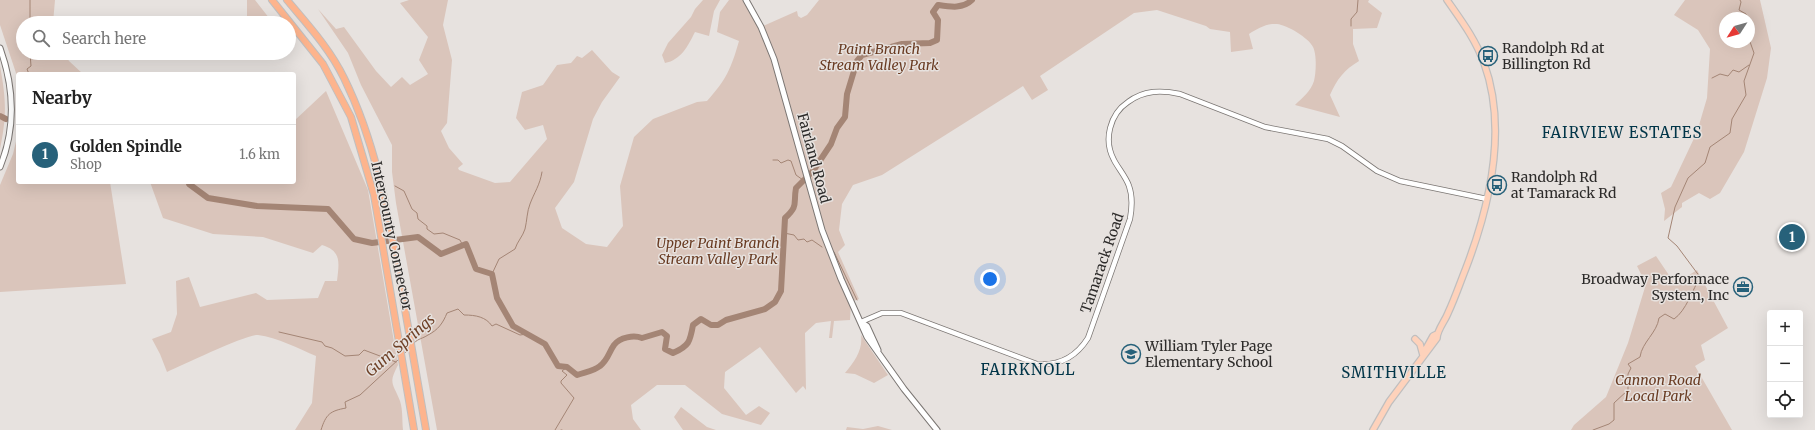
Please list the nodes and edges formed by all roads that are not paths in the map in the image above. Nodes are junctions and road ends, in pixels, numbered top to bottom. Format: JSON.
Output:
{"nodes":[{"id":1,"x":272,"y":0,"type":"edge"},
{"id":2,"x":287,"y":0,"type":"edge"},
{"id":3,"x":746,"y":0,"type":"edge"},
{"id":4,"x":1447,"y":0,"type":"edge"},
{"id":5,"x":284,"y":16,"type":"edge"},
{"id":6,"x":296,"y":31,"type":"edge"},
{"id":7,"x":0,"y":48,"type":"edge"},
{"id":8,"x":0,"y":167,"type":"edge"},
{"id":9,"x":1487,"y":199,"type":"junction"},
{"id":10,"x":861,"y":322,"type":"junction"},
{"id":11,"x":1415,"y":339,"type":"dead end"},
{"id":12,"x":1423,"y":355,"type":"junction"},
{"id":13,"x":414,"y":430,"type":"edge"},
{"id":14,"x":426,"y":430,"type":"edge"},
{"id":15,"x":937,"y":430,"type":"edge"},
{"id":16,"x":1373,"y":430,"type":"edge"}],
"edges":[{"from":1,"to":5,"type":"highway","name":"Intercounty Connector"},
{"from":2,"to":14,"type":"highway","name":"Intercounty Connector"},
{"from":3,"to":10,"type":"main road","name":"Fairland Road"},
{"from":4,"to":9,"type":"main road"},
{"from":6,"to":13,"type":"highway","name":"Intercounty Connector"},
{"from":7,"to":8,"type":"main road"},
{"from":9,"to":10,"type":"street","name":"Tamarack Road"},
{"from":9,"to":12,"type":"main road"},
{"from":10,"to":15,"type":"main road","name":"Fairland Road"},
{"from":11,"to":12,"type":"main road"},
{"from":12,"to":16,"type":"main road"}]}
